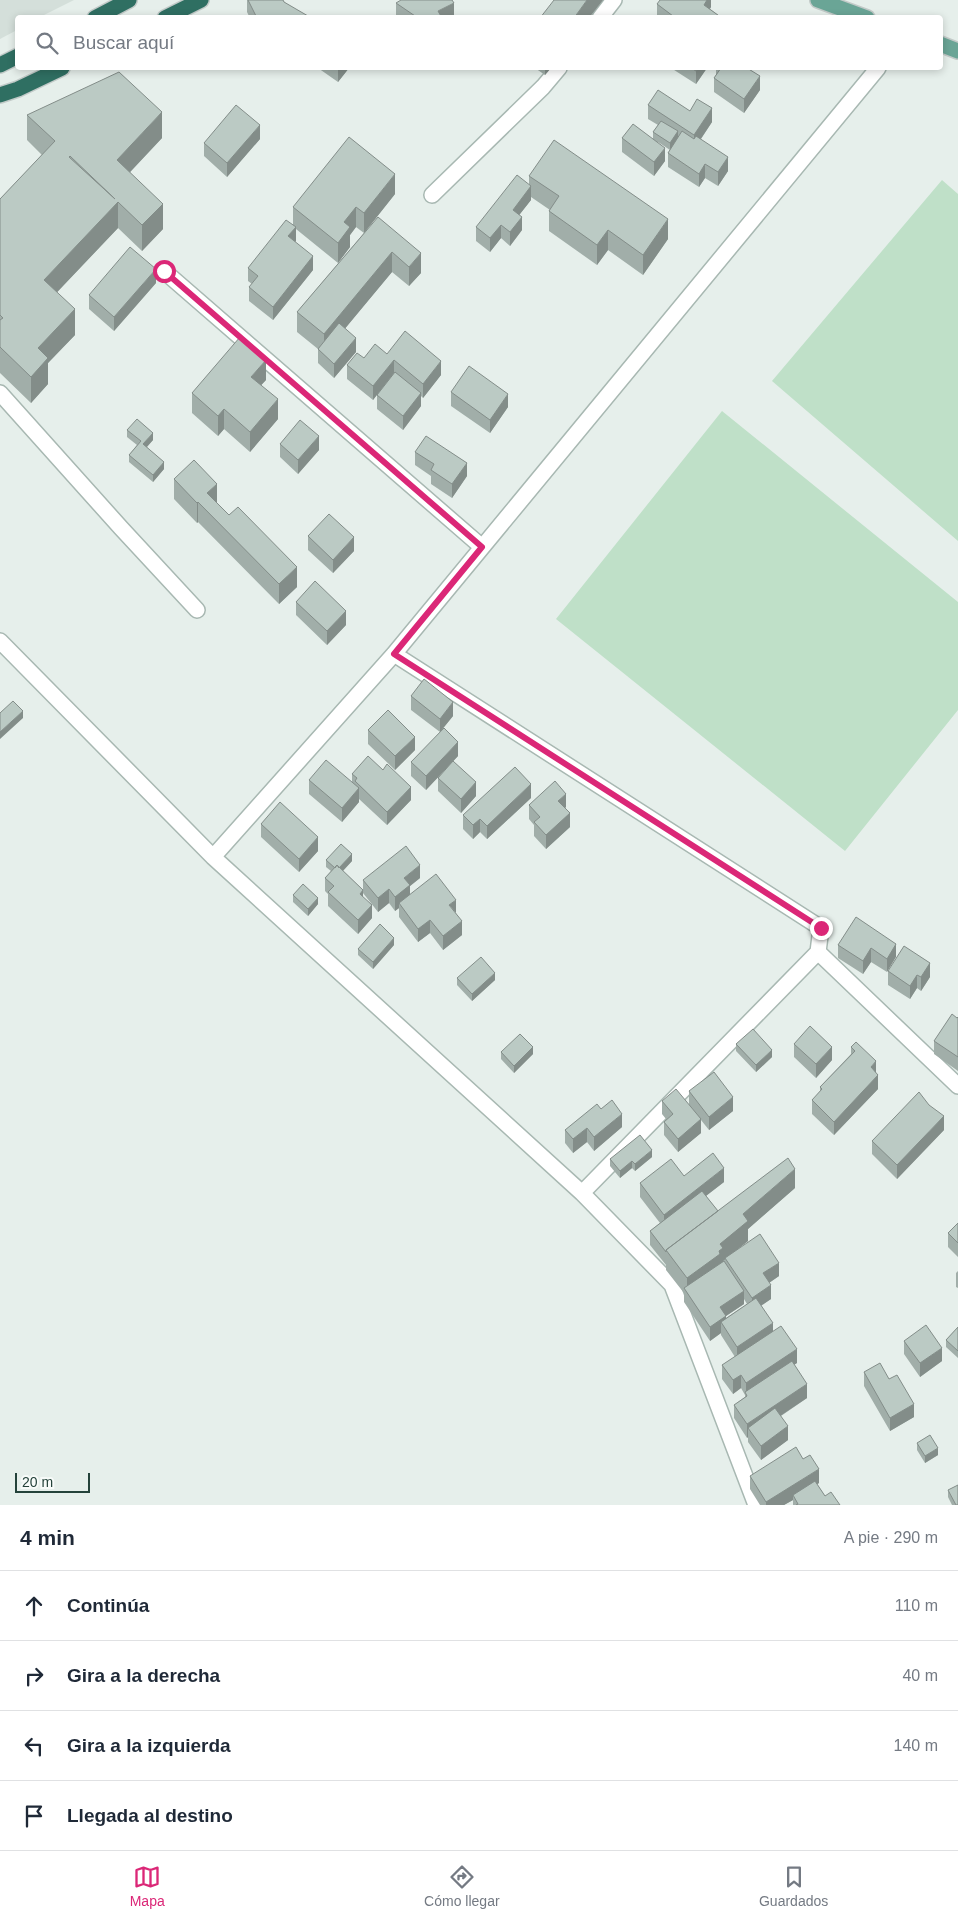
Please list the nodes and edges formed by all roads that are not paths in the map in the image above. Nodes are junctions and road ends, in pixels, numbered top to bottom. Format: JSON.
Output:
{"nodes":[{"id":1,"x":129,"y":0,"type":"edge"},
{"id":2,"x":201,"y":0,"type":"edge"},
{"id":3,"x":614,"y":0,"type":"edge"},
{"id":4,"x":818,"y":0,"type":"edge"},
{"id":5,"x":101,"y":15,"type":"edge"},
{"id":6,"x":171,"y":15,"type":"edge"},
{"id":7,"x":602,"y":15,"type":"edge"},
{"id":8,"x":859,"y":15,"type":"edge"},
{"id":9,"x":943,"y":45,"type":"edge"},
{"id":10,"x":958,"y":50,"type":"edge"},
{"id":11,"x":15,"y":58,"type":"edge"},
{"id":12,"x":0,"y":65,"type":"edge"},
{"id":13,"x":58,"y":70,"type":"edge"},
{"id":14,"x":557,"y":70,"type":"edge"},
{"id":15,"x":876,"y":70,"type":"edge"},
{"id":16,"x":0,"y":95,"type":"edge"},
{"id":17,"x":432,"y":196,"type":"dead end"},
{"id":18,"x":164,"y":271,"type":"dead end"},
{"id":19,"x":0,"y":393,"type":"edge"},
{"id":20,"x":482,"y":547,"type":"junction"},
{"id":21,"x":197,"y":610,"type":"dead end"},
{"id":22,"x":0,"y":641,"type":"edge"},
{"id":23,"x":394,"y":654,"type":"junction"},
{"id":24,"x":213,"y":857,"type":"junction"},
{"id":25,"x":818,"y":952,"type":"junction"},
{"id":26,"x":958,"y":1086,"type":"edge"},
{"id":27,"x":582,"y":1193,"type":"junction"},
{"id":28,"x":756,"y":1505,"type":"edge"}],
"edges":[{"from":1,"to":5,"type":"highway"},
{"from":2,"to":6,"type":"highway"},
{"from":3,"to":7,"type":"street"},
{"from":4,"to":8,"type":"main road"},
{"from":9,"to":10,"type":"main road"},
{"from":11,"to":12,"type":"highway"},
{"from":13,"to":16,"type":"highway"},
{"from":14,"to":17,"type":"street"},
{"from":15,"to":20,"type":"street"},
{"from":18,"to":20,"type":"street"},
{"from":19,"to":21,"type":"street"},
{"from":20,"to":23,"type":"street"},
{"from":22,"to":24,"type":"street"},
{"from":23,"to":24,"type":"street"},
{"from":23,"to":25,"type":"street"},
{"from":24,"to":27,"type":"street"},
{"from":25,"to":26,"type":"street"},
{"from":25,"to":27,"type":"street"},
{"from":27,"to":28,"type":"street"}]}
